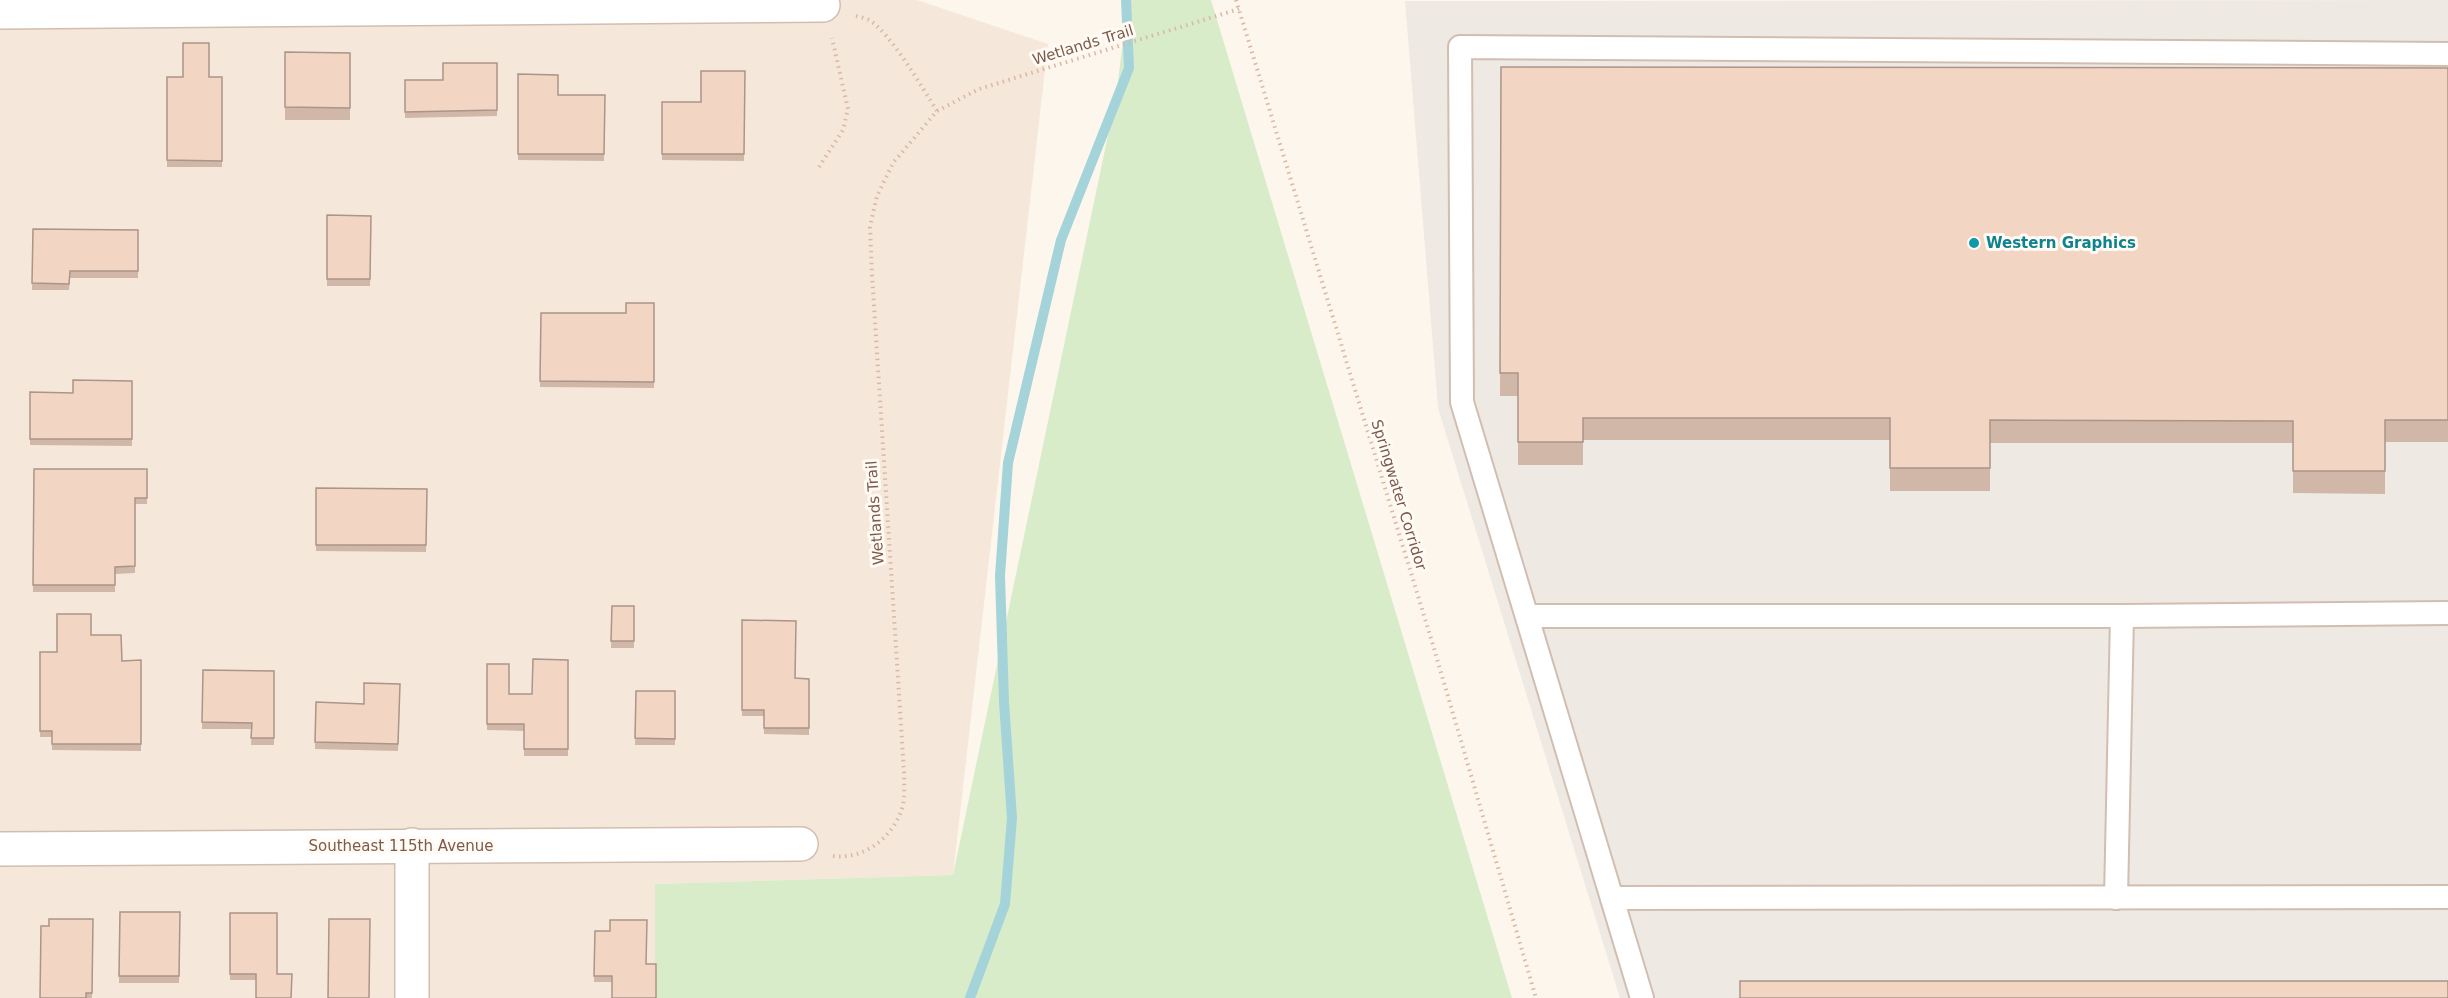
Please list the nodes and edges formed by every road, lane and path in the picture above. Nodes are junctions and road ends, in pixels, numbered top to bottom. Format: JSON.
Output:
{"nodes":[{"id":1,"x":1236,"y":0,"type":"edge"},
{"id":2,"x":824,"y":5,"type":"junction"},
{"id":3,"x":1239,"y":9,"type":"junction"},
{"id":4,"x":0,"y":12,"type":"edge"},
{"id":5,"x":2448,"y":54,"type":"edge"},
{"id":6,"x":937,"y":111,"type":"junction"},
{"id":7,"x":819,"y":166,"type":"dead end"},
{"id":8,"x":2448,"y":613,"type":"edge"},
{"id":9,"x":1527,"y":616,"type":"junction"},
{"id":10,"x":2122,"y":616,"type":"junction"},
{"id":11,"x":801,"y":844,"type":"joint"},
{"id":12,"x":412,"y":845,"type":"junction"},
{"id":13,"x":0,"y":849,"type":"edge"},
{"id":14,"x":1612,"y":897,"type":"junction"},
{"id":15,"x":2448,"y":897,"type":"edge"},
{"id":16,"x":2116,"y":898,"type":"junction"},
{"id":17,"x":411,"y":998,"type":"edge"},
{"id":18,"x":1536,"y":998,"type":"edge"},
{"id":19,"x":1642,"y":998,"type":"edge"}],
"edges":[{"from":1,"to":3,"type":"path","name":"Springwater Corridor"},
{"from":2,"to":4,"type":"street"},
{"from":2,"to":6,"type":"path"},
{"from":2,"to":7,"type":"path"},
{"from":3,"to":6,"type":"path","name":"Wetlands Trail"},
{"from":3,"to":18,"type":"path","name":"Springwater Corridor"},
{"from":5,"to":9,"type":"lane"},
{"from":6,"to":11,"type":"path","name":"Wetlands Trail"},
{"from":8,"to":10,"type":"lane"},
{"from":9,"to":10,"type":"lane"},
{"from":9,"to":14,"type":"lane"},
{"from":10,"to":16,"type":"lane"},
{"from":11,"to":12,"type":"street","name":"Southeast 115th Avenue"},
{"from":12,"to":13,"type":"street","name":"Southeast 115th Avenue"},
{"from":12,"to":17,"type":"street"},
{"from":14,"to":16,"type":"lane"},
{"from":14,"to":19,"type":"lane"},
{"from":15,"to":16,"type":"lane"}]}
